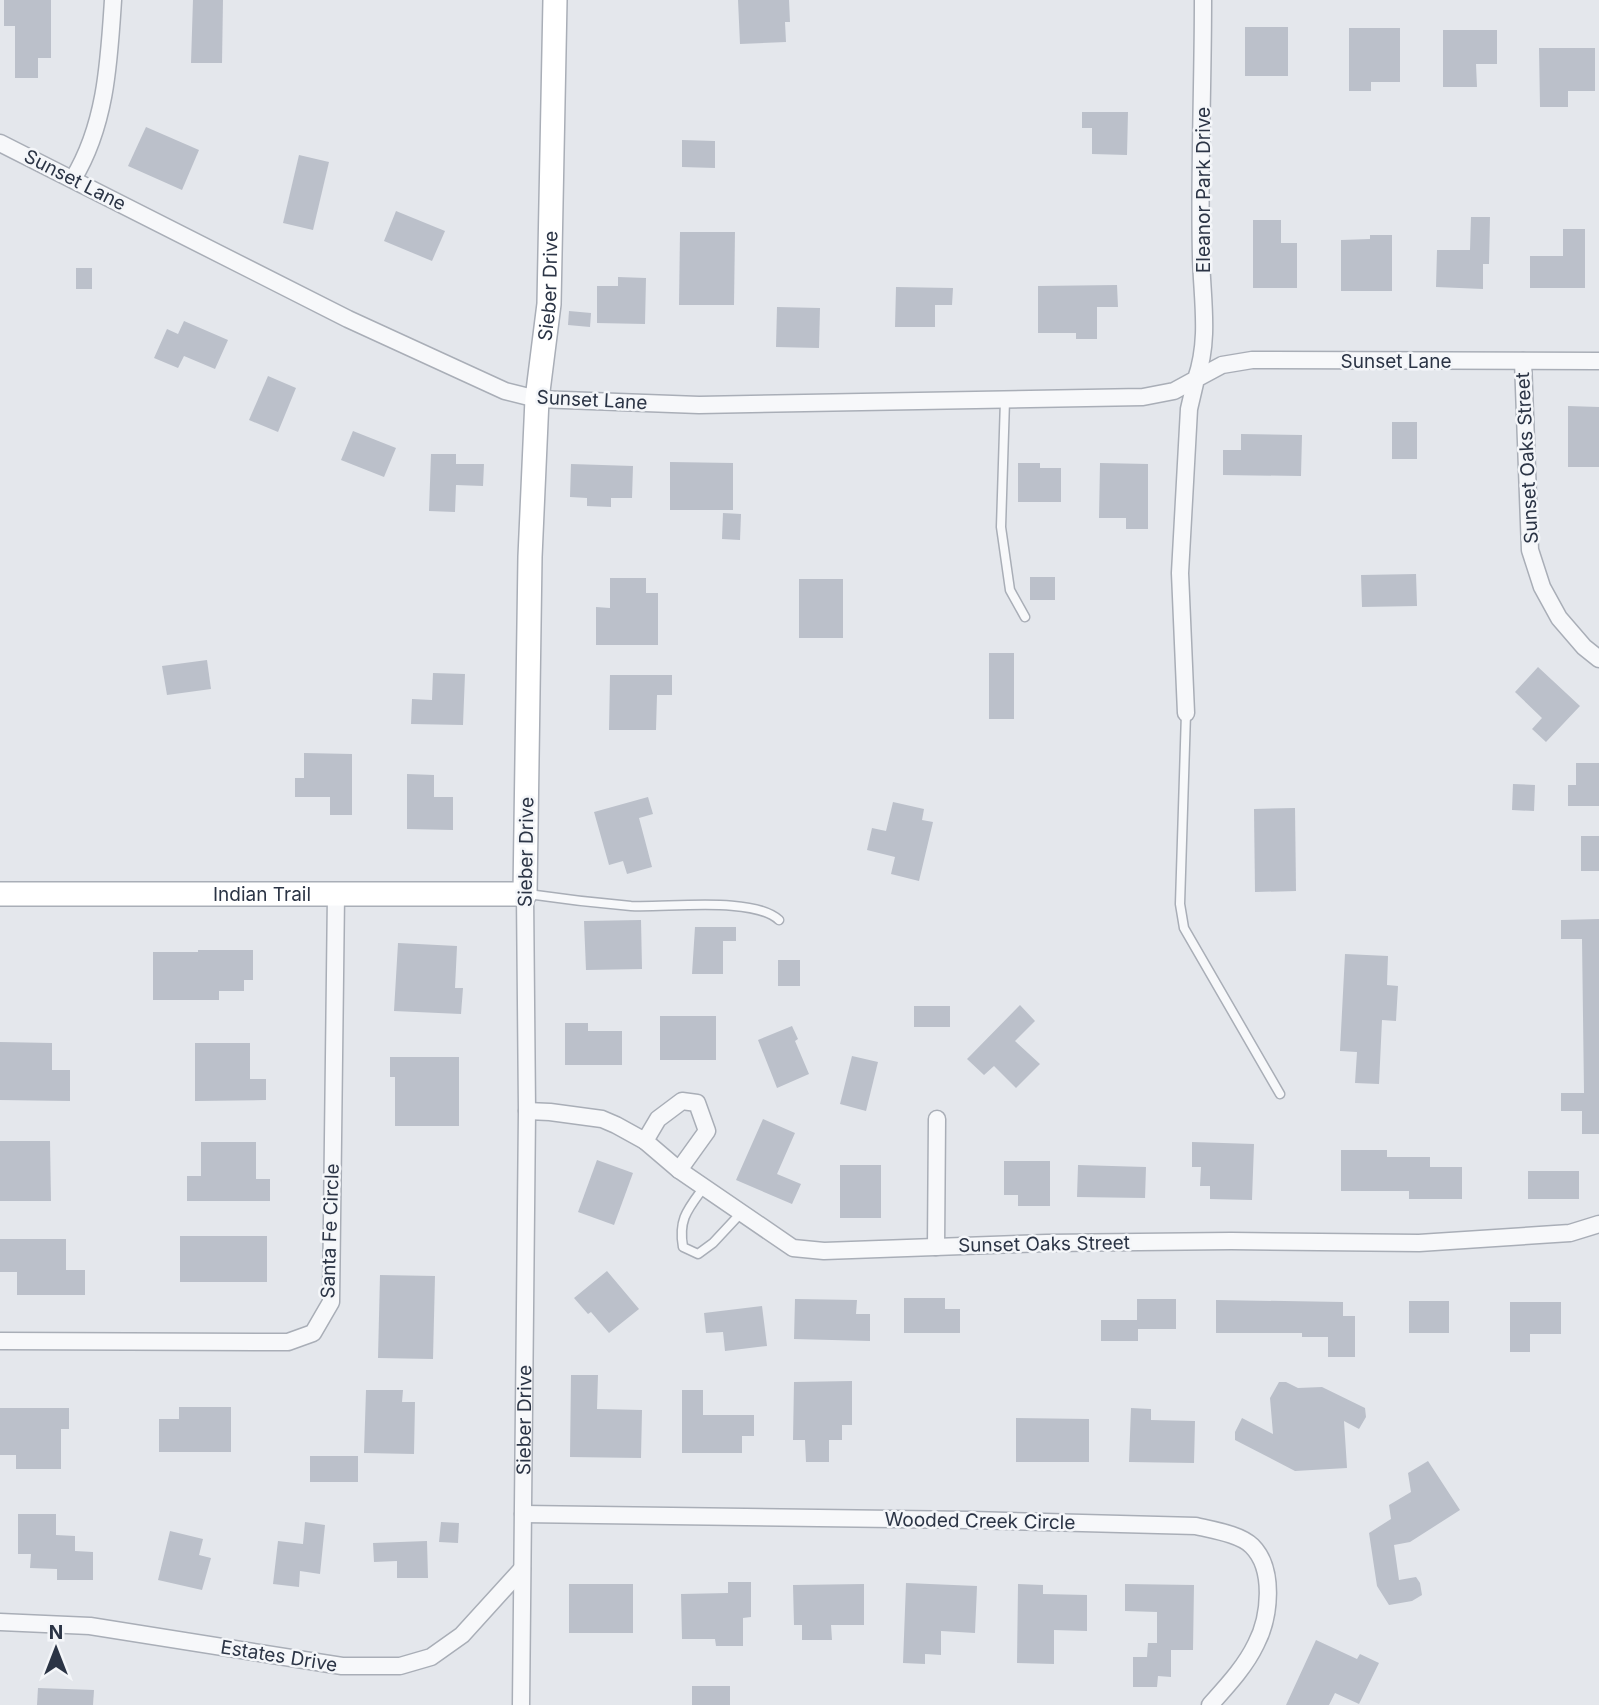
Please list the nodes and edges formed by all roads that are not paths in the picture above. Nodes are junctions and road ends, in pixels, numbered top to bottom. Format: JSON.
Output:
{"nodes":[{"id":1,"x":113,"y":0,"type":"edge"},
{"id":2,"x":555,"y":0,"type":"edge"},
{"id":3,"x":1203,"y":0,"type":"edge"},
{"id":4,"x":0,"y":143,"type":"edge"},
{"id":5,"x":73,"y":179,"type":"junction"},
{"id":6,"x":1523,"y":361,"type":"junction"},
{"id":7,"x":1599,"y":361,"type":"edge"},
{"id":8,"x":1196,"y":379,"type":"junction"},
{"id":9,"x":537,"y":399,"type":"junction"},
{"id":10,"x":1005,"y":400,"type":"junction"},
{"id":11,"x":1025,"y":617,"type":"dead end"},
{"id":12,"x":1599,"y":659,"type":"edge"},
{"id":13,"x":1186,"y":713,"type":"joint"},
{"id":14,"x":0,"y":894,"type":"edge"},
{"id":15,"x":336,"y":894,"type":"junction"},
{"id":16,"x":525,"y":894,"type":"junction"},
{"id":17,"x":779,"y":920,"type":"dead end"},
{"id":18,"x":1280,"y":1094,"type":"dead end"},
{"id":19,"x":527,"y":1111,"type":"junction"},
{"id":20,"x":937,"y":1119,"type":"dead end"},
{"id":21,"x":645,"y":1141,"type":"junction"},
{"id":22,"x":679,"y":1170,"type":"junction"},
{"id":23,"x":704,"y":1187,"type":"junction"},
{"id":24,"x":741,"y":1213,"type":"junction"},
{"id":25,"x":1599,"y":1224,"type":"edge"},
{"id":26,"x":936,"y":1247,"type":"junction"},
{"id":27,"x":0,"y":1341,"type":"edge"},
{"id":28,"x":523,"y":1514,"type":"junction"},
{"id":29,"x":522,"y":1569,"type":"junction"},
{"id":30,"x":0,"y":1622,"type":"edge"},
{"id":31,"x":521,"y":1705,"type":"edge"},
{"id":32,"x":1210,"y":1705,"type":"edge"}],
"edges":[{"from":1,"to":5,"type":"street"},
{"from":2,"to":9,"type":"street","name":"Sieber Drive"},
{"from":3,"to":8,"type":"street","name":"Eleanor Park Drive"},
{"from":4,"to":5,"type":"street","name":"Sunset Lane"},
{"from":5,"to":9,"type":"street","name":"Sunset Lane"},
{"from":6,"to":7,"type":"street","name":"Sunset Lane"},
{"from":6,"to":8,"type":"street","name":"Sunset Lane"},
{"from":6,"to":12,"type":"street","name":"Sunset Oaks Street"},
{"from":8,"to":10,"type":"street","name":"Sunset Lane"},
{"from":8,"to":13,"type":"street"},
{"from":9,"to":10,"type":"street","name":"Sunset Lane"},
{"from":9,"to":16,"type":"street","name":"Sieber Drive"},
{"from":10,"to":11,"type":"lane"},
{"from":13,"to":18,"type":"lane"},
{"from":14,"to":15,"type":"street","name":"Indian Trail"},
{"from":15,"to":16,"type":"street","name":"Indian Trail"},
{"from":15,"to":27,"type":"street","name":"Santa Fe Circle"},
{"from":16,"to":17,"type":"lane"},
{"from":16,"to":19,"type":"street","name":"Sieber Drive"},
{"from":19,"to":21,"type":"street","name":"Sunset Oaks Street"},
{"from":19,"to":28,"type":"street","name":"Sieber Drive"},
{"from":20,"to":26,"type":"street"},
{"from":21,"to":22,"type":"street","name":"Sunset Oaks Street"},
{"from":21,"to":22,"type":"street"},
{"from":22,"to":23,"type":"street","name":"Sunset Oaks Street"},
{"from":23,"to":24,"type":"street","name":"Sunset Oaks Street"},
{"from":23,"to":24,"type":"lane"},
{"from":24,"to":26,"type":"street","name":"Sunset Oaks Street"},
{"from":25,"to":26,"type":"street","name":"Sunset Oaks Street"},
{"from":28,"to":29,"type":"street","name":"Sieber Drive"},
{"from":28,"to":32,"type":"street","name":"Wooded Creek Circle"},
{"from":29,"to":30,"type":"street","name":"Estates Drive"},
{"from":29,"to":31,"type":"street","name":"Sieber Drive"}]}
